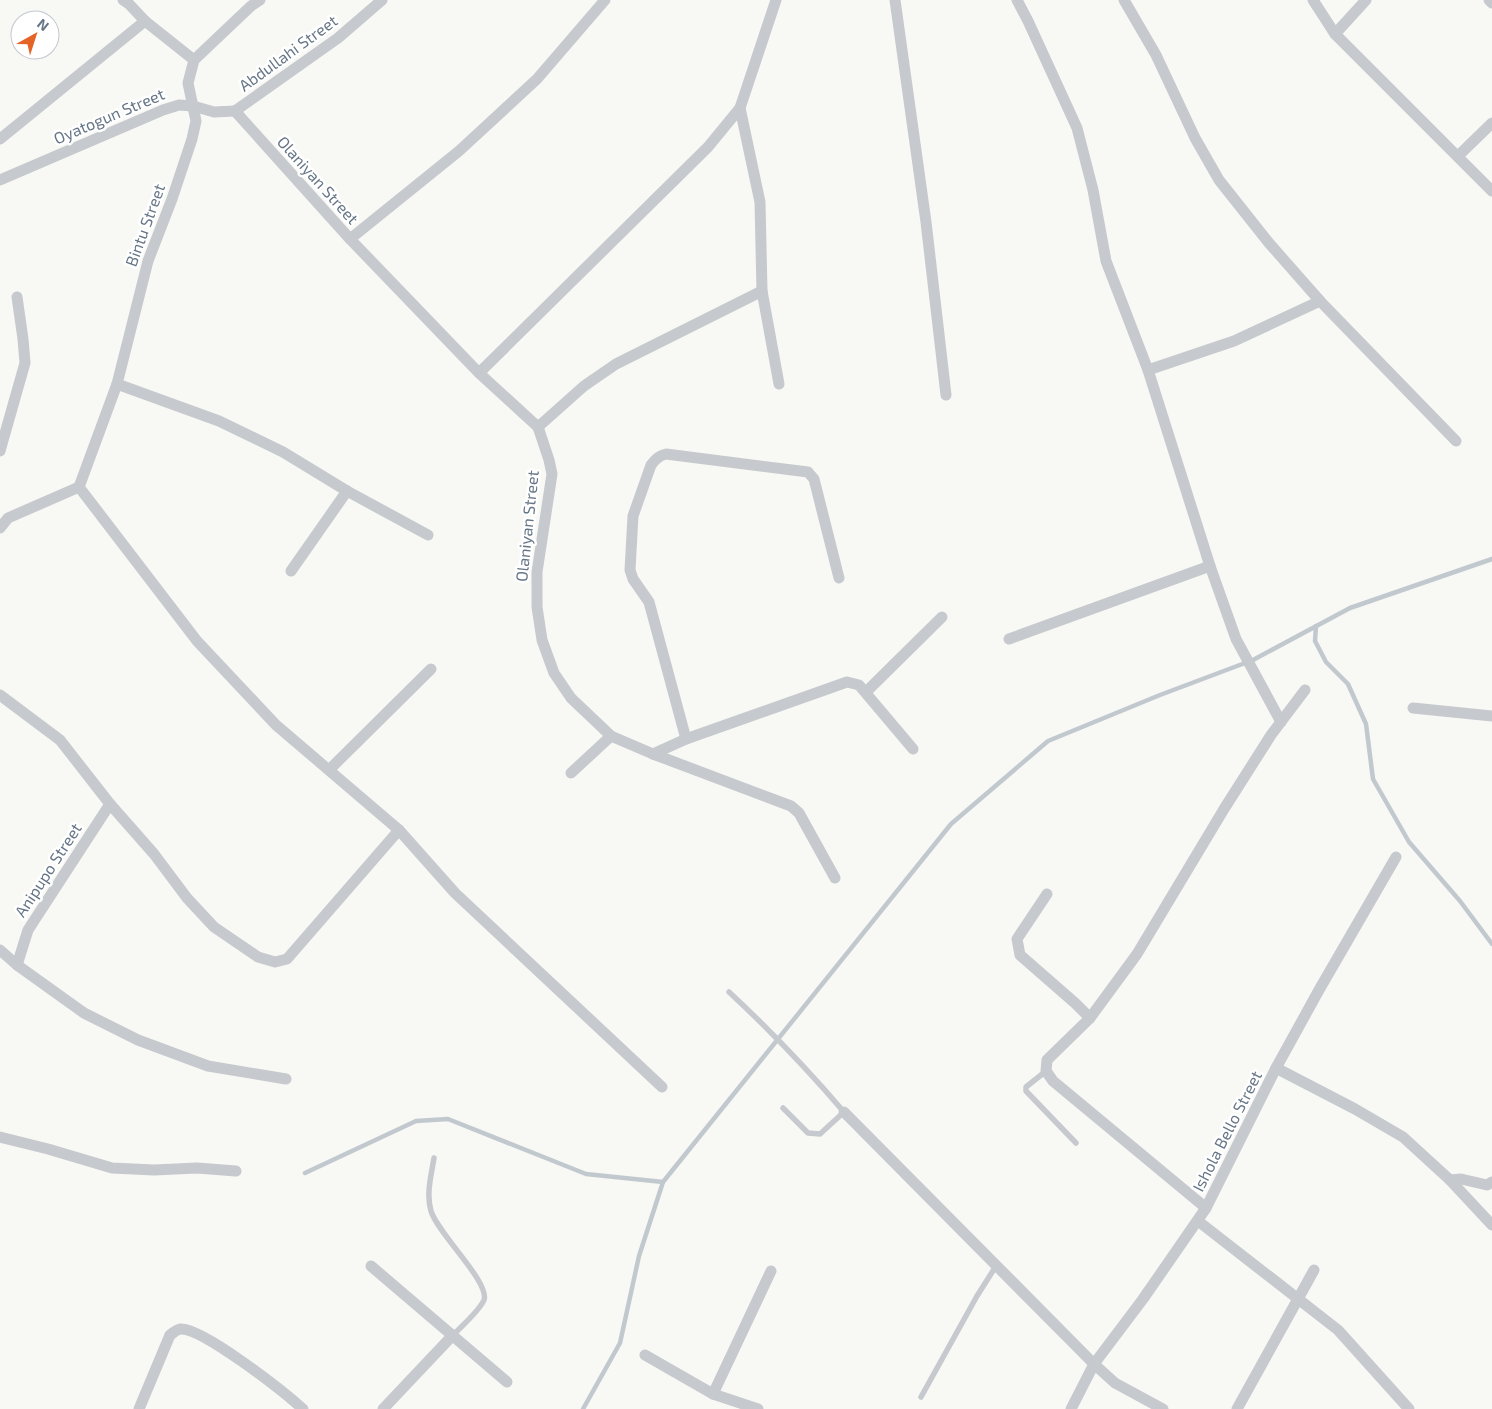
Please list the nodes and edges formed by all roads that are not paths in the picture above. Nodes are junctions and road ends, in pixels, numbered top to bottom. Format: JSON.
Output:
{"nodes":[{"id":1,"x":123,"y":0,"type":"edge"},
{"id":2,"x":382,"y":0,"type":"edge"},
{"id":3,"x":605,"y":0,"type":"edge"},
{"id":4,"x":776,"y":0,"type":"edge"},
{"id":5,"x":895,"y":0,"type":"edge"},
{"id":6,"x":1017,"y":0,"type":"edge"},
{"id":7,"x":1124,"y":0,"type":"edge"},
{"id":8,"x":1313,"y":0,"type":"edge"},
{"id":9,"x":1366,"y":0,"type":"edge"},
{"id":10,"x":1489,"y":0,"type":"edge"},
{"id":11,"x":253,"y":2,"type":"edge"},
{"id":12,"x":1492,"y":3,"type":"edge"},
{"id":13,"x":145,"y":21,"type":"junction"},
{"id":14,"x":1335,"y":34,"type":"junction"},
{"id":15,"x":194,"y":60,"type":"junction"},
{"id":16,"x":193,"y":106,"type":"junction"},
{"id":17,"x":740,"y":108,"type":"junction"},
{"id":18,"x":235,"y":111,"type":"junction"},
{"id":19,"x":1492,"y":123,"type":"edge"},
{"id":20,"x":0,"y":139,"type":"edge"},
{"id":21,"x":1458,"y":156,"type":"junction"},
{"id":22,"x":0,"y":180,"type":"edge"},
{"id":23,"x":1492,"y":191,"type":"edge"},
{"id":24,"x":350,"y":239,"type":"junction"},
{"id":25,"x":762,"y":291,"type":"junction"},
{"id":26,"x":17,"y":297,"type":"dead end"},
{"id":27,"x":1320,"y":301,"type":"junction"},
{"id":28,"x":1148,"y":370,"type":"junction"},
{"id":29,"x":479,"y":372,"type":"junction"},
{"id":30,"x":117,"y":384,"type":"junction"},
{"id":31,"x":779,"y":384,"type":"dead end"},
{"id":32,"x":946,"y":395,"type":"dead end"},
{"id":33,"x":538,"y":427,"type":"junction"},
{"id":34,"x":1456,"y":441,"type":"dead end"},
{"id":35,"x":0,"y":450,"type":"edge"},
{"id":36,"x":79,"y":487,"type":"junction"},
{"id":37,"x":347,"y":491,"type":"junction"},
{"id":38,"x":4,"y":515,"type":"edge"},
{"id":39,"x":0,"y":528,"type":"edge"},
{"id":40,"x":428,"y":535,"type":"dead end"},
{"id":41,"x":1210,"y":566,"type":"junction"},
{"id":42,"x":291,"y":571,"type":"dead end"},
{"id":43,"x":839,"y":578,"type":"dead end"},
{"id":44,"x":942,"y":617,"type":"dead end"},
{"id":45,"x":1009,"y":639,"type":"dead end"},
{"id":46,"x":431,"y":669,"type":"dead end"},
{"id":47,"x":1305,"y":690,"type":"dead end"},
{"id":48,"x":866,"y":692,"type":"junction"},
{"id":49,"x":0,"y":695,"type":"edge"},
{"id":50,"x":1413,"y":708,"type":"dead end"},
{"id":51,"x":1492,"y":716,"type":"edge"},
{"id":52,"x":1281,"y":722,"type":"junction"},
{"id":53,"x":611,"y":736,"type":"junction"},
{"id":54,"x":686,"y":739,"type":"junction"},
{"id":55,"x":913,"y":749,"type":"dead end"},
{"id":56,"x":653,"y":754,"type":"junction"},
{"id":57,"x":329,"y":770,"type":"junction"},
{"id":58,"x":571,"y":773,"type":"dead end"},
{"id":59,"x":110,"y":804,"type":"junction"},
{"id":60,"x":399,"y":830,"type":"junction"},
{"id":61,"x":1396,"y":858,"type":"dead end"},
{"id":62,"x":835,"y":878,"type":"dead end"},
{"id":63,"x":1047,"y":894,"type":"dead end"},
{"id":64,"x":0,"y":950,"type":"edge"},
{"id":65,"x":17,"y":965,"type":"junction"},
{"id":66,"x":729,"y":992,"type":"dead end"},
{"id":67,"x":1090,"y":1018,"type":"junction"},
{"id":68,"x":1276,"y":1068,"type":"junction"},
{"id":69,"x":1046,"y":1071,"type":"junction"},
{"id":70,"x":286,"y":1079,"type":"dead end"},
{"id":71,"x":662,"y":1087,"type":"dead end"},
{"id":72,"x":783,"y":1108,"type":"dead end"},
{"id":73,"x":844,"y":1112,"type":"junction"},
{"id":74,"x":0,"y":1137,"type":"edge"},
{"id":75,"x":1076,"y":1143,"type":"dead end"},
{"id":76,"x":434,"y":1158,"type":"dead end"},
{"id":77,"x":236,"y":1171,"type":"dead end"},
{"id":78,"x":1450,"y":1180,"type":"junction"},
{"id":79,"x":1492,"y":1182,"type":"edge"},
{"id":80,"x":1206,"y":1208,"type":"junction"},
{"id":81,"x":1198,"y":1221,"type":"junction"},
{"id":82,"x":1492,"y":1225,"type":"edge"},
{"id":83,"x":371,"y":1266,"type":"dead end"},
{"id":84,"x":996,"y":1266,"type":"junction"},
{"id":85,"x":1314,"y":1270,"type":"dead end"},
{"id":86,"x":770,"y":1271,"type":"dead end"},
{"id":87,"x":1298,"y":1298,"type":"junction"},
{"id":88,"x":453,"y":1335,"type":"junction"},
{"id":89,"x":645,"y":1356,"type":"dead end"},
{"id":90,"x":1094,"y":1364,"type":"junction"},
{"id":91,"x":507,"y":1382,"type":"dead end"},
{"id":92,"x":713,"y":1394,"type":"junction"},
{"id":93,"x":921,"y":1397,"type":"dead end"},
{"id":94,"x":139,"y":1409,"type":"edge"},
{"id":95,"x":303,"y":1409,"type":"edge"},
{"id":96,"x":382,"y":1409,"type":"edge"},
{"id":97,"x":758,"y":1409,"type":"edge"},
{"id":98,"x":1071,"y":1409,"type":"edge"},
{"id":99,"x":1163,"y":1409,"type":"edge"},
{"id":100,"x":1237,"y":1409,"type":"edge"},
{"id":101,"x":1409,"y":1409,"type":"edge"}],
"edges":[{"from":1,"to":13,"type":"street"},
{"from":2,"to":18,"type":"street","name":"Abdullahi Street"},
{"from":3,"to":24,"type":"street"},
{"from":4,"to":17,"type":"street"},
{"from":5,"to":32,"type":"street"},
{"from":6,"to":28,"type":"street"},
{"from":7,"to":27,"type":"street"},
{"from":8,"to":14,"type":"street"},
{"from":9,"to":14,"type":"street"},
{"from":10,"to":12,"type":"street"},
{"from":11,"to":15,"type":"street"},
{"from":13,"to":15,"type":"street"},
{"from":13,"to":20,"type":"street"},
{"from":14,"to":21,"type":"street"},
{"from":15,"to":16,"type":"street","name":"Bintu Street"},
{"from":16,"to":18,"type":"street","name":"Oyatogun Street"},
{"from":16,"to":22,"type":"street","name":"Oyatogun Street"},
{"from":16,"to":30,"type":"street","name":"Bintu Street"},
{"from":17,"to":25,"type":"street"},
{"from":17,"to":29,"type":"street"},
{"from":18,"to":24,"type":"street","name":"Olaniyan Street"},
{"from":19,"to":21,"type":"street"},
{"from":21,"to":23,"type":"street"},
{"from":24,"to":29,"type":"street","name":"Olaniyan Street"},
{"from":25,"to":31,"type":"street"},
{"from":25,"to":33,"type":"street"},
{"from":26,"to":35,"type":"street"},
{"from":27,"to":28,"type":"street"},
{"from":27,"to":34,"type":"street"},
{"from":28,"to":41,"type":"street"},
{"from":29,"to":33,"type":"street","name":"Olaniyan Street"},
{"from":30,"to":36,"type":"street","name":"Bintu Street"},
{"from":30,"to":37,"type":"street"},
{"from":33,"to":53,"type":"street","name":"Olaniyan Street"},
{"from":36,"to":38,"type":"street"},
{"from":36,"to":57,"type":"street"},
{"from":37,"to":40,"type":"street"},
{"from":37,"to":42,"type":"street"},
{"from":38,"to":39,"type":"street"},
{"from":41,"to":45,"type":"street"},
{"from":41,"to":52,"type":"street"},
{"from":43,"to":54,"type":"street"},
{"from":44,"to":48,"type":"street"},
{"from":46,"to":57,"type":"street"},
{"from":47,"to":52,"type":"street"},
{"from":48,"to":54,"type":"street"},
{"from":48,"to":55,"type":"street"},
{"from":49,"to":59,"type":"street"},
{"from":50,"to":51,"type":"street"},
{"from":52,"to":67,"type":"street"},
{"from":53,"to":56,"type":"street","name":"Olaniyan Street"},
{"from":53,"to":58,"type":"street"},
{"from":54,"to":56,"type":"street"},
{"from":56,"to":62,"type":"street","name":"Olaniyan Street"},
{"from":57,"to":60,"type":"street"},
{"from":59,"to":60,"type":"street"},
{"from":59,"to":65,"type":"street","name":"Anipupo Street"},
{"from":60,"to":71,"type":"street"},
{"from":61,"to":68,"type":"street","name":"Ishola Bello Street"},
{"from":63,"to":67,"type":"street"},
{"from":64,"to":65,"type":"street"},
{"from":65,"to":70,"type":"street"},
{"from":66,"to":73,"type":"lane"},
{"from":67,"to":69,"type":"street"},
{"from":68,"to":78,"type":"street"},
{"from":68,"to":80,"type":"street","name":"Ishola Bello Street"},
{"from":69,"to":75,"type":"lane"},
{"from":69,"to":80,"type":"street"},
{"from":72,"to":73,"type":"lane"},
{"from":73,"to":84,"type":"street"},
{"from":74,"to":77,"type":"street"},
{"from":76,"to":88,"type":"lane"},
{"from":78,"to":79,"type":"street"},
{"from":78,"to":82,"type":"street"},
{"from":80,"to":81,"type":"street","name":"Ishola Bello Street"},
{"from":81,"to":87,"type":"street"},
{"from":81,"to":90,"type":"street","name":"Ishola Bello Street"},
{"from":83,"to":88,"type":"street"},
{"from":84,"to":90,"type":"street"},
{"from":84,"to":93,"type":"lane"},
{"from":85,"to":87,"type":"street"},
{"from":86,"to":92,"type":"street"},
{"from":87,"to":100,"type":"street"},
{"from":87,"to":101,"type":"street"},
{"from":88,"to":91,"type":"street"},
{"from":88,"to":96,"type":"street"},
{"from":89,"to":92,"type":"street"},
{"from":90,"to":98,"type":"street","name":"Ishola Bello Street"},
{"from":90,"to":99,"type":"street"},
{"from":92,"to":97,"type":"street"},
{"from":94,"to":95,"type":"street"}]}
